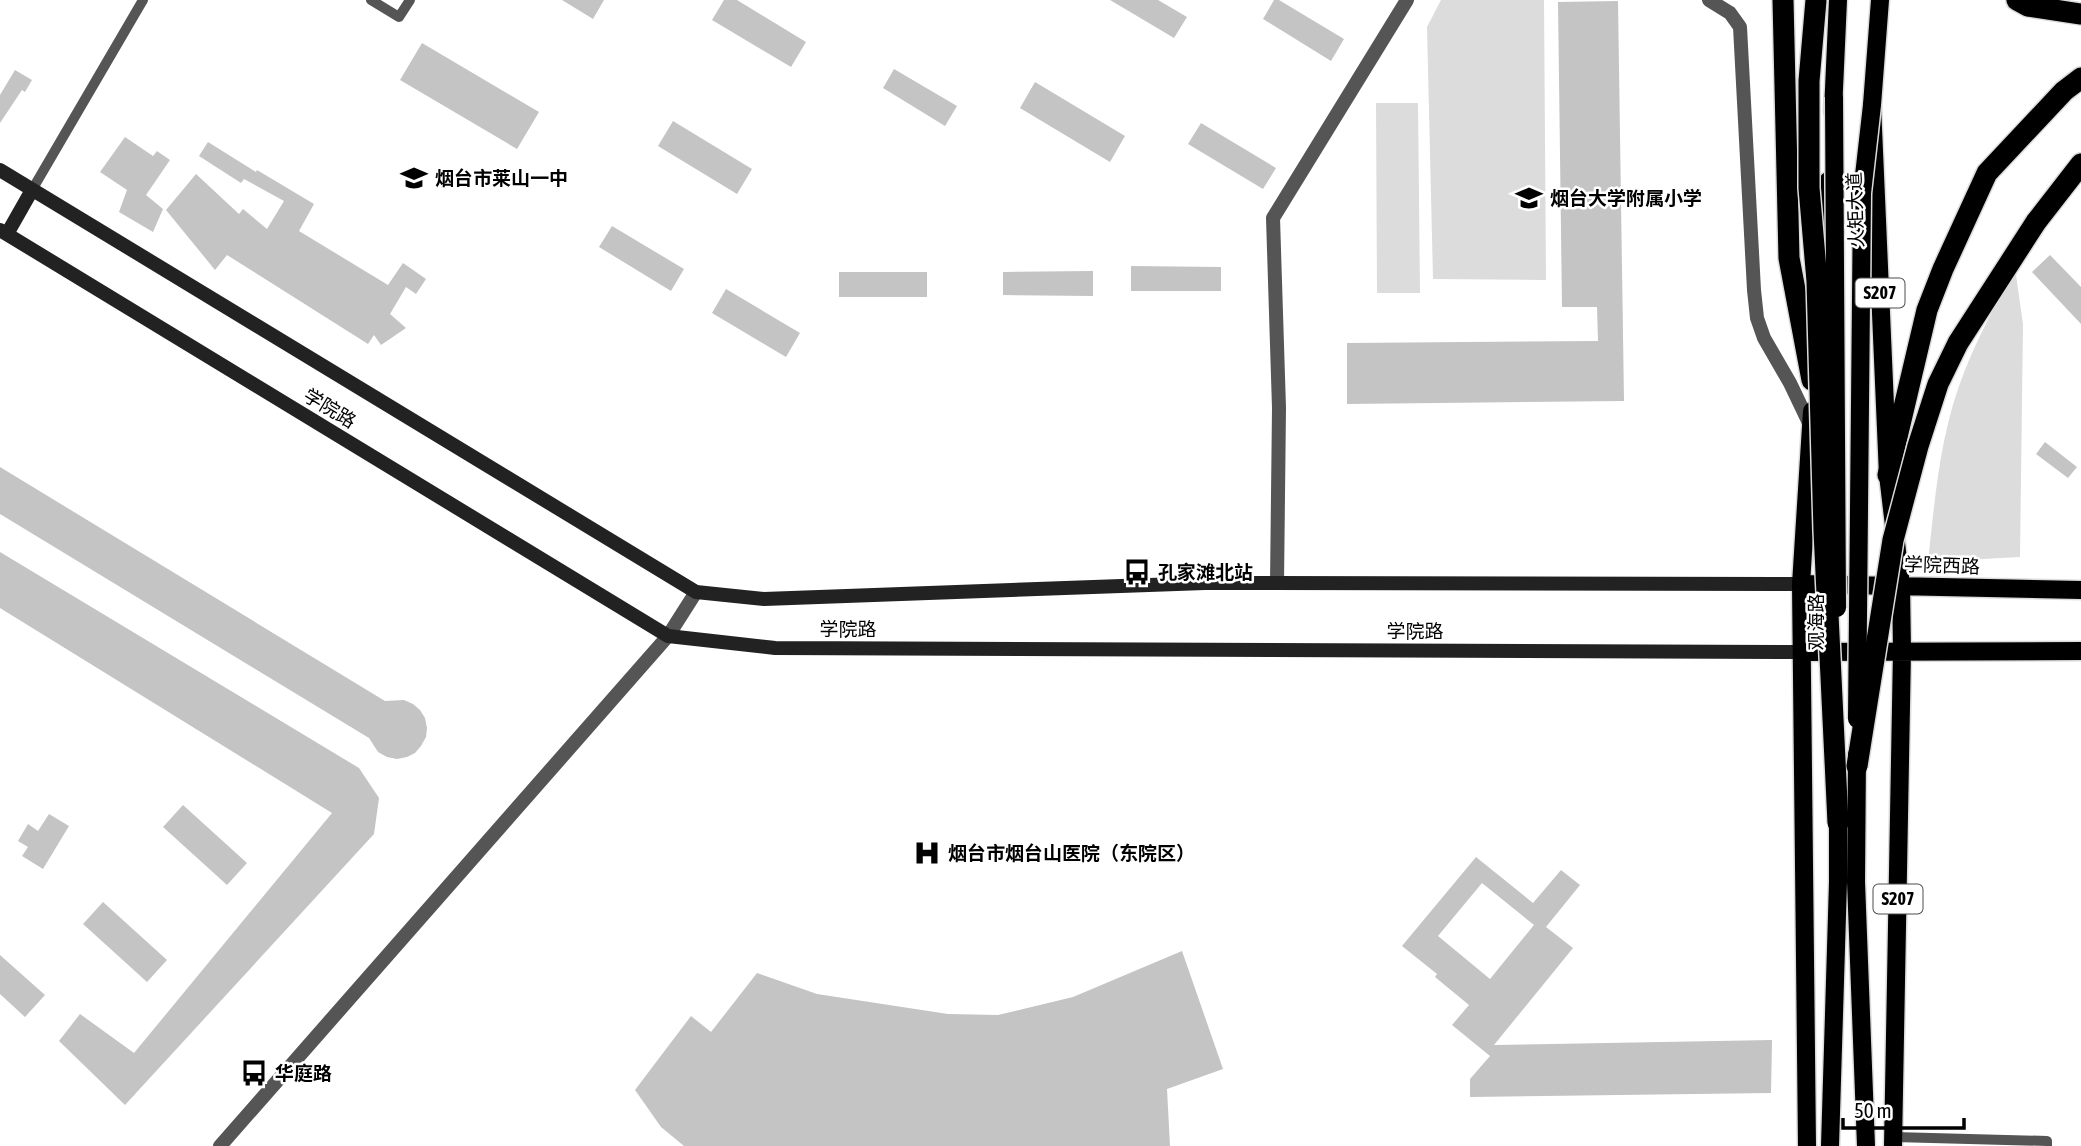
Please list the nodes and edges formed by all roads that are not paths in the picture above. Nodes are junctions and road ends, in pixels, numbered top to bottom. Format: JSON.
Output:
{"nodes":[{"id":1,"x":143,"y":0,"type":"edge"},
{"id":2,"x":371,"y":0,"type":"edge"},
{"id":3,"x":410,"y":0,"type":"edge"},
{"id":4,"x":1407,"y":0,"type":"edge"},
{"id":5,"x":1709,"y":0,"type":"edge"},
{"id":6,"x":1783,"y":0,"type":"edge"},
{"id":7,"x":1816,"y":0,"type":"edge"},
{"id":8,"x":1838,"y":0,"type":"edge"},
{"id":9,"x":1880,"y":0,"type":"edge"},
{"id":10,"x":2017,"y":0,"type":"edge"},
{"id":11,"x":2081,"y":13,"type":"edge"},
{"id":12,"x":2081,"y":78,"type":"edge"},
{"id":13,"x":1834,"y":97,"type":"junction"},
{"id":14,"x":1872,"y":105,"type":"junction"},
{"id":15,"x":2081,"y":164,"type":"edge"},
{"id":16,"x":0,"y":170,"type":"edge"},
{"id":17,"x":32,"y":190,"type":"junction"},
{"id":18,"x":4,"y":232,"type":"edge"},
{"id":19,"x":1812,"y":380,"type":"junction"},
{"id":20,"x":1811,"y":428,"type":"junction"},
{"id":21,"x":1888,"y":475,"type":"junction"},
{"id":22,"x":1277,"y":583,"type":"junction"},
{"id":23,"x":1801,"y":584,"type":"junction"},
{"id":24,"x":1901,"y":585,"type":"junction"},
{"id":25,"x":2081,"y":590,"type":"edge"},
{"id":26,"x":696,"y":592,"type":"junction"},
{"id":27,"x":668,"y":636,"type":"junction"},
{"id":28,"x":1902,"y":651,"type":"junction"},
{"id":29,"x":2081,"y":651,"type":"edge"},
{"id":30,"x":1801,"y":652,"type":"junction"},
{"id":31,"x":1857,"y":766,"type":"junction"},
{"id":32,"x":1838,"y":823,"type":"junction"},
{"id":33,"x":1894,"y":1141,"type":"edge"},
{"id":34,"x":220,"y":1146,"type":"edge"},
{"id":35,"x":1807,"y":1146,"type":"edge"},
{"id":36,"x":1830,"y":1146,"type":"edge"},
{"id":37,"x":1866,"y":1146,"type":"edge"},
{"id":38,"x":2047,"y":1146,"type":"edge"}],
"edges":[{"from":1,"to":17,"type":"lane"},
{"from":2,"to":3,"type":"lane"},
{"from":4,"to":22,"type":"street"},
{"from":5,"to":20,"type":"street"},
{"from":6,"to":19,"type":"highway"},
{"from":7,"to":32,"type":"highway","bridge":true},
{"from":8,"to":13,"type":"main road","name":"火矩大道"},
{"from":9,"to":14,"type":"main road","name":"火矩大道","number":"S207"},
{"from":10,"to":11,"type":"highway"},
{"from":12,"to":21,"type":"highway"},
{"from":13,"to":19,"type":"main road","name":"火矩大道"},
{"from":13,"to":32,"type":"main road","name":"观海路","bridge":true},
{"from":14,"to":21,"type":"main road","name":"火矩大道","number":"S207"},
{"from":14,"to":31,"type":"main road","bridge":true},
{"from":15,"to":31,"type":"highway","bridge":true},
{"from":16,"to":17,"type":"main road","name":"学院路"},
{"from":17,"to":18,"type":"main road"},
{"from":17,"to":26,"type":"main road","name":"学院路"},
{"from":18,"to":27,"type":"main road","name":"学院路"},
{"from":19,"to":20,"type":"main road","name":"火矩大道"},
{"from":20,"to":23,"type":"main road","name":"火矩大道"},
{"from":21,"to":24,"type":"main road","name":"火矩大道","number":"S207"},
{"from":22,"to":23,"type":"main road","name":"学院路"},
{"from":22,"to":26,"type":"main road","name":"学院路"},
{"from":23,"to":24,"type":"main road","name":"学院西路"},
{"from":23,"to":30,"type":"main road","name":"观海路"},
{"from":24,"to":25,"type":"main road","name":"学院西路"},
{"from":24,"to":28,"type":"main road","number":"S207"},
{"from":26,"to":27,"type":"street"},
{"from":27,"to":30,"type":"main road","name":"学院路"},
{"from":27,"to":34,"type":"street"},
{"from":28,"to":29,"type":"main road"},
{"from":28,"to":30,"type":"main road"},
{"from":28,"to":33,"type":"main road","number":"S207"},
{"from":30,"to":35,"type":"main road","name":"观海路"},
{"from":31,"to":37,"type":"main road","bridge":true},
{"from":32,"to":36,"type":"main road","name":"观海路","bridge":true},
{"from":33,"to":38,"type":"lane"}]}
